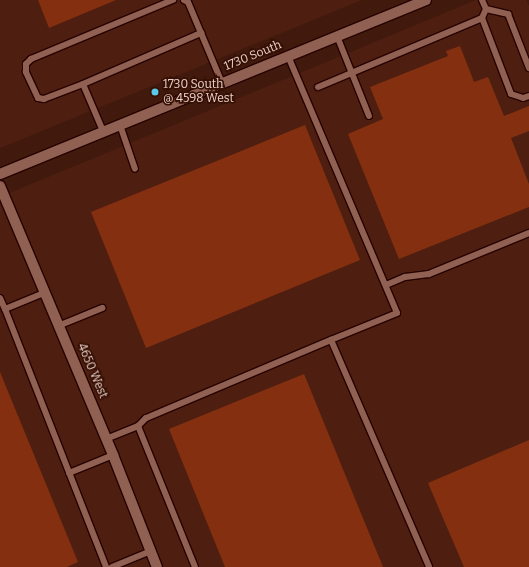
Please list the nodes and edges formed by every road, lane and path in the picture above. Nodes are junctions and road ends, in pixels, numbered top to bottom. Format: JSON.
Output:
{"nodes":[{"id":1,"x":173,"y":0,"type":"edge"},
{"id":2,"x":184,"y":0,"type":"edge"},
{"id":3,"x":426,"y":0,"type":"edge"},
{"id":4,"x":482,"y":0,"type":"edge"},
{"id":5,"x":486,"y":9,"type":"junction"},
{"id":6,"x":482,"y":18,"type":"junction"},
{"id":7,"x":201,"y":33,"type":"junction"},
{"id":8,"x":337,"y":36,"type":"junction"},
{"id":9,"x":288,"y":56,"type":"junction"},
{"id":10,"x":529,"y":68,"type":"edge"},
{"id":11,"x":351,"y":73,"type":"junction"},
{"id":12,"x":222,"y":83,"type":"junction"},
{"id":13,"x":83,"y":84,"type":"junction"},
{"id":14,"x":318,"y":87,"type":"dead end"},
{"id":15,"x":529,"y":96,"type":"edge"},
{"id":16,"x":369,"y":116,"type":"dead end"},
{"id":17,"x":120,"y":125,"type":"junction"},
{"id":18,"x":103,"y":131,"type":"junction"},
{"id":19,"x":135,"y":169,"type":"dead end"},
{"id":20,"x":0,"y":174,"type":"edge"},
{"id":21,"x":0,"y":186,"type":"edge"},
{"id":22,"x":529,"y":233,"type":"edge"},
{"id":23,"x":386,"y":285,"type":"junction"},
{"id":24,"x":44,"y":293,"type":"junction"},
{"id":25,"x":0,"y":298,"type":"edge"},
{"id":26,"x":102,"y":308,"type":"dead end"},
{"id":27,"x":5,"y":310,"type":"junction"},
{"id":28,"x":58,"y":326,"type":"junction"},
{"id":29,"x":331,"y":340,"type":"junction"},
{"id":30,"x":138,"y":426,"type":"junction"},
{"id":31,"x":106,"y":439,"type":"junction"},
{"id":32,"x":113,"y":455,"type":"junction"},
{"id":33,"x":69,"y":473,"type":"junction"},
{"id":34,"x":151,"y":551,"type":"junction"},
{"id":35,"x":106,"y":567,"type":"edge"},
{"id":36,"x":112,"y":567,"type":"edge"},
{"id":37,"x":157,"y":567,"type":"edge"},
{"id":38,"x":196,"y":567,"type":"edge"},
{"id":39,"x":429,"y":567,"type":"edge"}],
"edges":[{"from":1,"to":13,"type":"lane"},
{"from":2,"to":7,"type":"lane"},
{"from":3,"to":8,"type":"street","name":"1730 South"},
{"from":4,"to":5,"type":"lane"},
{"from":5,"to":6,"type":"lane"},
{"from":5,"to":10,"type":"lane"},
{"from":6,"to":11,"type":"lane"},
{"from":6,"to":15,"type":"lane"},
{"from":7,"to":12,"type":"lane"},
{"from":7,"to":13,"type":"lane"},
{"from":8,"to":9,"type":"street","name":"1730 South"},
{"from":8,"to":11,"type":"lane"},
{"from":9,"to":12,"type":"street","name":"1730 South"},
{"from":9,"to":23,"type":"lane"},
{"from":11,"to":14,"type":"lane"},
{"from":11,"to":16,"type":"lane"},
{"from":12,"to":17,"type":"street","name":"1730 South"},
{"from":13,"to":18,"type":"lane"},
{"from":17,"to":18,"type":"street","name":"1730 South"},
{"from":17,"to":19,"type":"lane"},
{"from":18,"to":20,"type":"street","name":"1730 South"},
{"from":21,"to":24,"type":"street","name":"4650 West"},
{"from":22,"to":23,"type":"lane"},
{"from":23,"to":29,"type":"lane"},
{"from":24,"to":27,"type":"lane"},
{"from":24,"to":28,"type":"street","name":"4650 West"},
{"from":25,"to":27,"type":"lane"},
{"from":26,"to":28,"type":"lane"},
{"from":27,"to":33,"type":"lane"},
{"from":28,"to":31,"type":"street","name":"4650 West"},
{"from":29,"to":30,"type":"lane"},
{"from":29,"to":39,"type":"lane"},
{"from":30,"to":31,"type":"lane"},
{"from":30,"to":38,"type":"lane"},
{"from":31,"to":32,"type":"street","name":"4650 West"},
{"from":32,"to":33,"type":"lane"},
{"from":32,"to":34,"type":"street","name":"4650 West"},
{"from":33,"to":35,"type":"lane"},
{"from":34,"to":36,"type":"lane"},
{"from":34,"to":37,"type":"street","name":"4650 West"}]}
